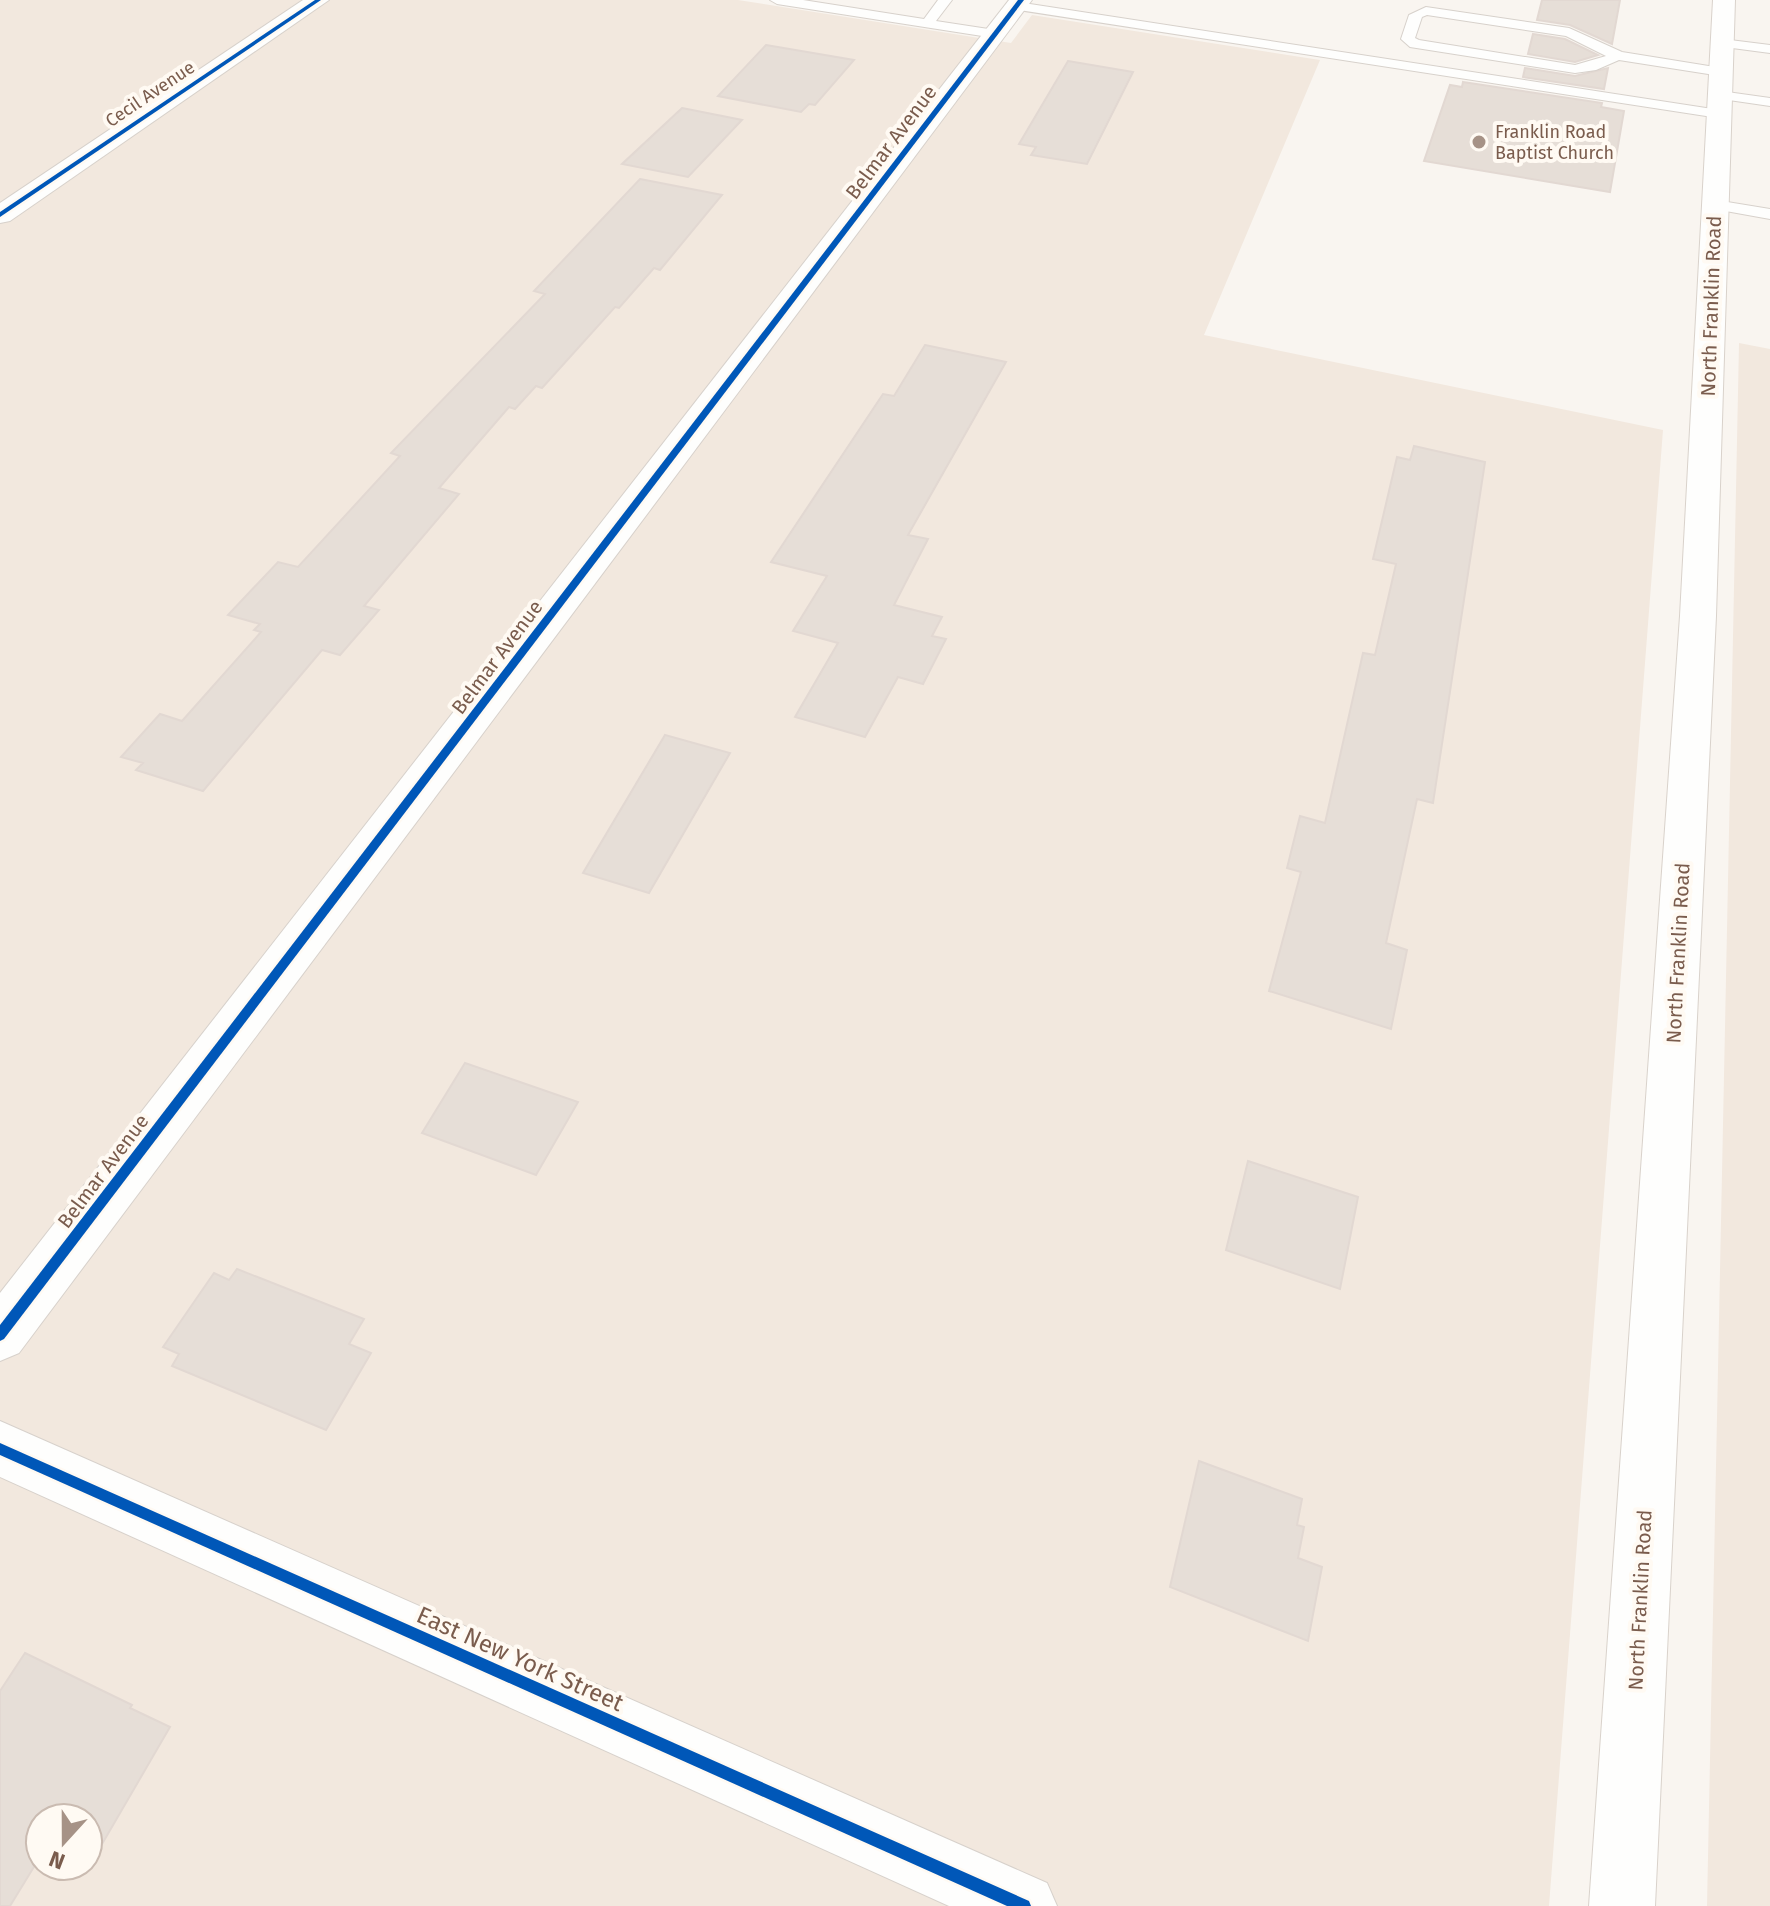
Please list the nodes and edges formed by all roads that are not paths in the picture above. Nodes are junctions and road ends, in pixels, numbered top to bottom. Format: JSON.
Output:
{"nodes":[{"id":1,"x":318,"y":0,"type":"edge"},
{"id":2,"x":777,"y":0,"type":"edge"},
{"id":3,"x":945,"y":0,"type":"edge"},
{"id":4,"x":1481,"y":0,"type":"edge"},
{"id":5,"x":1724,"y":0,"type":"edge"},
{"id":6,"x":1011,"y":13,"type":"edge"},
{"id":7,"x":1477,"y":19,"type":"junction"},
{"id":8,"x":927,"y":24,"type":"junction"},
{"id":9,"x":1770,"y":49,"type":"edge"},
{"id":10,"x":1618,"y":56,"type":"junction"},
{"id":11,"x":1720,"y":81,"type":"junction"},
{"id":12,"x":1770,"y":102,"type":"edge"},
{"id":13,"x":1715,"y":205,"type":"junction"},
{"id":14,"x":1770,"y":214,"type":"edge"},
{"id":15,"x":0,"y":215,"type":"edge"},
{"id":16,"x":0,"y":1335,"type":"edge"},
{"id":17,"x":0,"y":1449,"type":"edge"},
{"id":18,"x":1024,"y":1906,"type":"edge"},
{"id":19,"x":1622,"y":1906,"type":"edge"}],
"edges":[{"from":1,"to":15,"type":"street","name":"Cecil Avenue"},
{"from":2,"to":8,"type":"lane"},
{"from":3,"to":8,"type":"lane"},
{"from":4,"to":7,"type":"lane"},
{"from":5,"to":11,"type":"street","name":"North Franklin Road"},
{"from":6,"to":8,"type":"lane"},
{"from":6,"to":11,"type":"lane"},
{"from":6,"to":16,"type":"street","name":"Belmar Avenue"},
{"from":7,"to":10,"type":"lane"},
{"from":7,"to":10,"type":"lane"},
{"from":9,"to":11,"type":"lane"},
{"from":10,"to":11,"type":"lane"},
{"from":11,"to":12,"type":"lane"},
{"from":11,"to":13,"type":"street","name":"North Franklin Road"},
{"from":13,"to":14,"type":"lane"},
{"from":13,"to":19,"type":"street","name":"North Franklin Road"},
{"from":17,"to":18,"type":"street","name":"East New York Street"}]}
